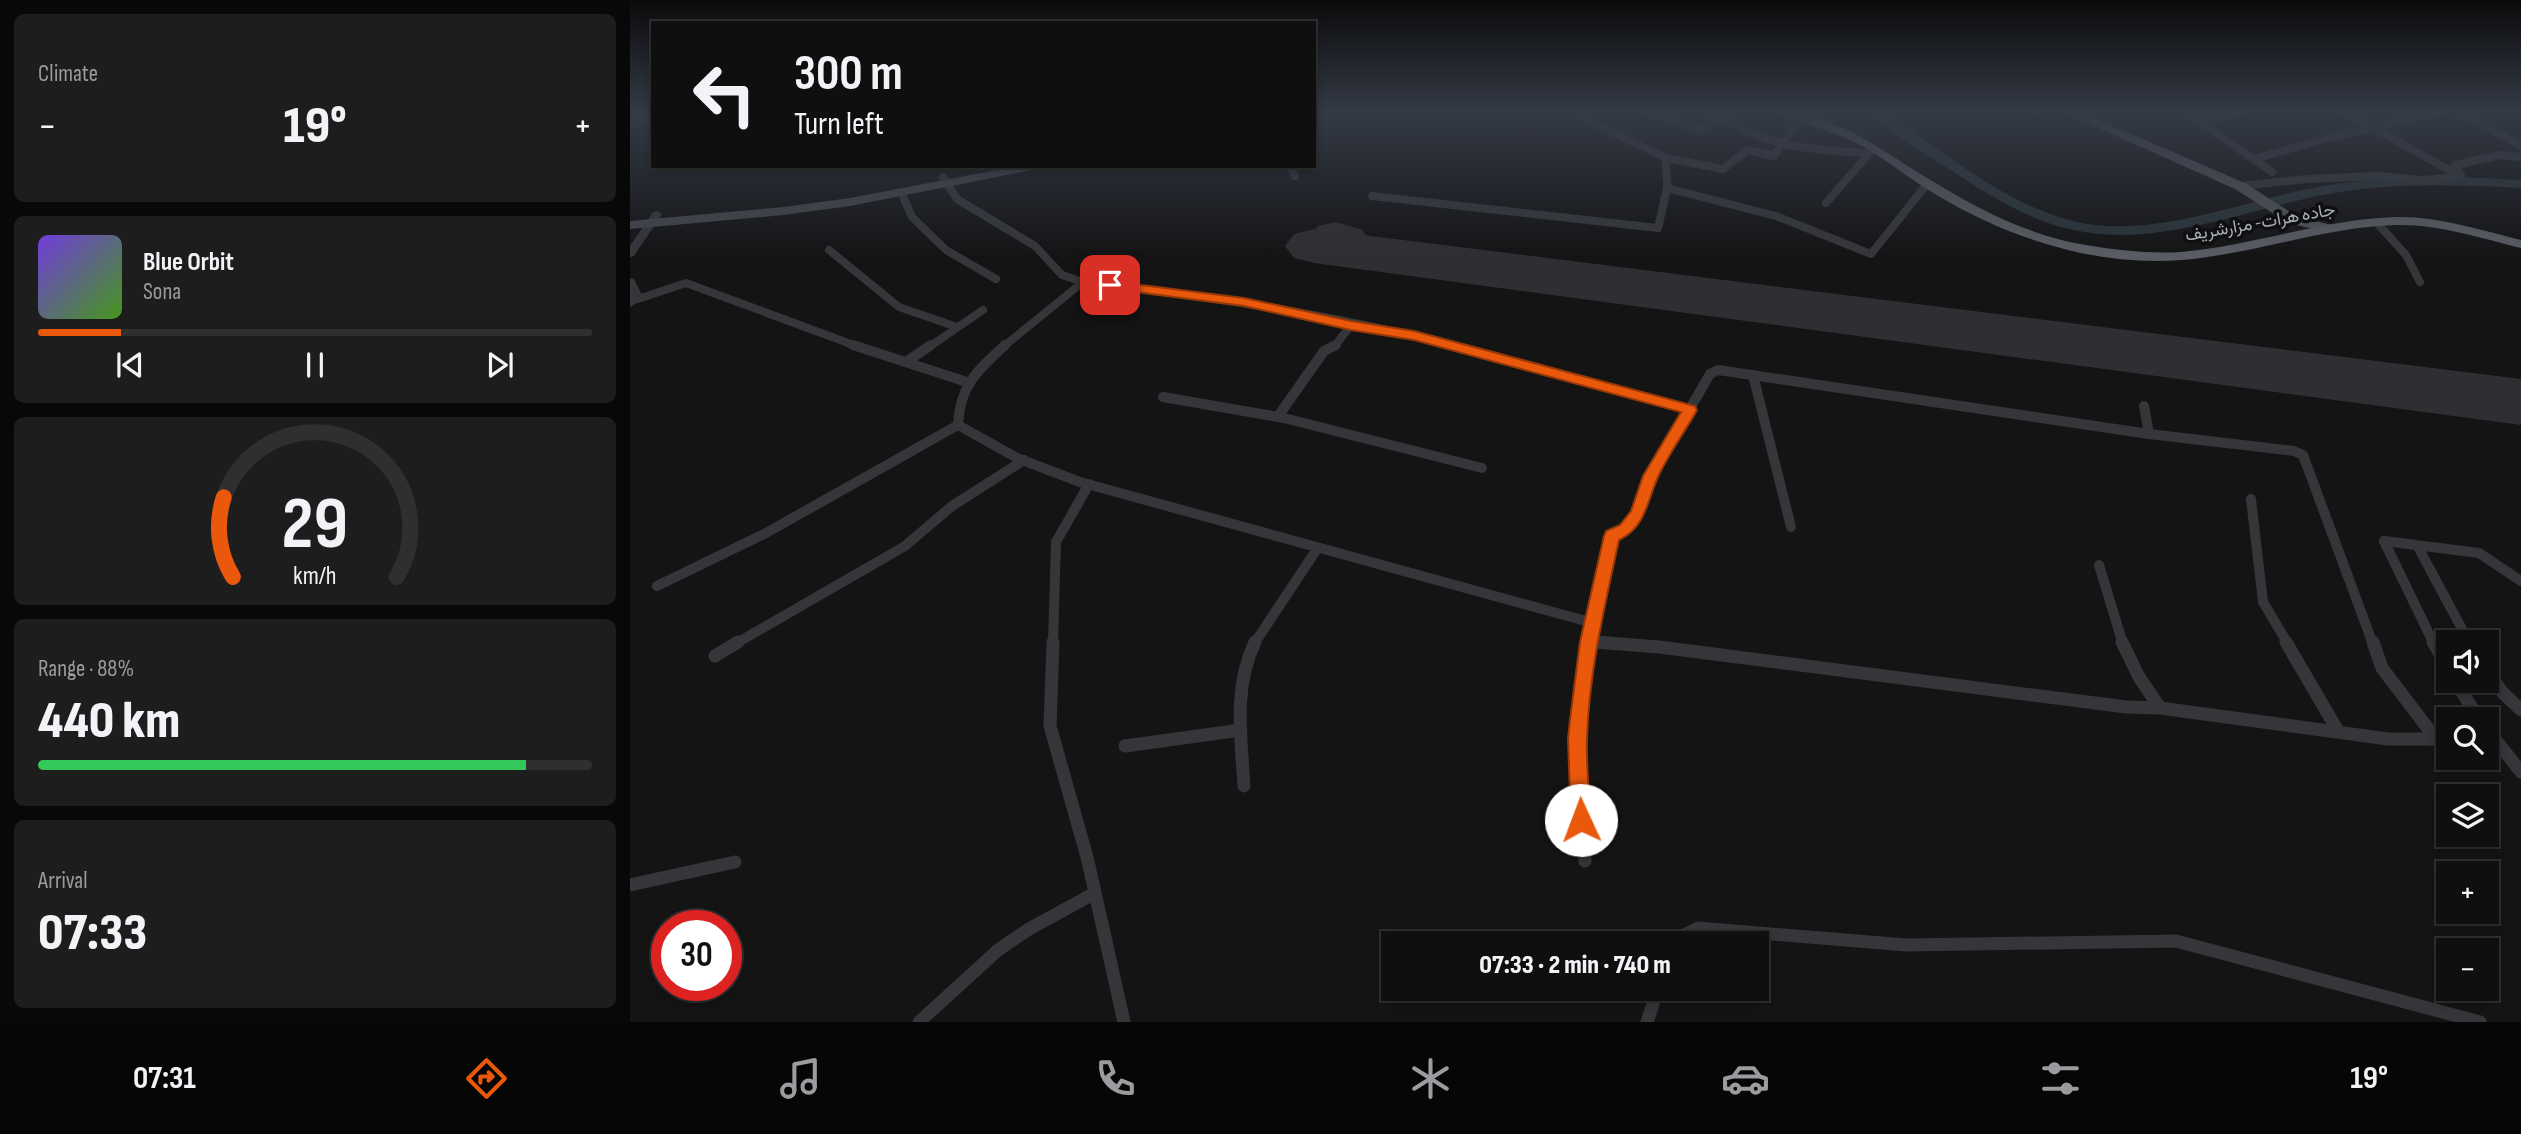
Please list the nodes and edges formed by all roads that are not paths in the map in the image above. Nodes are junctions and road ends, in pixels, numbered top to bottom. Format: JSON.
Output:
{"nodes":[{"id":1,"x":1666,"y":160,"type":"edge"},
{"id":2,"x":1675,"y":160,"type":"edge"},
{"id":3,"x":1735,"y":160,"type":"edge"},
{"id":4,"x":1864,"y":160,"type":"edge"},
{"id":5,"x":1888,"y":160,"type":"edge"},
{"id":6,"x":2179,"y":160,"type":"edge"},
{"id":7,"x":2256,"y":160,"type":"edge"},
{"id":8,"x":2429,"y":160,"type":"edge"},
{"id":9,"x":2479,"y":160,"type":"edge"},
{"id":10,"x":990,"y":168,"type":"edge"},
{"id":11,"x":1024,"y":168,"type":"edge"},
{"id":12,"x":1291,"y":168,"type":"edge"},
{"id":13,"x":2273,"y":172,"type":"dead end"},
{"id":14,"x":1295,"y":176,"type":"dead end"},
{"id":15,"x":2460,"y":176,"type":"junction"},
{"id":16,"x":944,"y":180,"type":"junction"},
{"id":17,"x":1927,"y":184,"type":"junction"},
{"id":18,"x":2240,"y":186,"type":"junction"},
{"id":19,"x":1667,"y":188,"type":"junction"},
{"id":20,"x":901,"y":192,"type":"junction"},
{"id":21,"x":1372,"y":196,"type":"dead end"},
{"id":22,"x":1826,"y":203,"type":"dead end"},
{"id":23,"x":630,"y":216,"type":"edge"},
{"id":24,"x":654,"y":218,"type":"junction"},
{"id":25,"x":2376,"y":223,"type":"junction"},
{"id":26,"x":630,"y":225,"type":"edge"},
{"id":27,"x":2327,"y":228,"type":"junction"},
{"id":28,"x":2521,"y":244,"type":"edge"},
{"id":29,"x":829,"y":250,"type":"dead end"},
{"id":30,"x":630,"y":254,"type":"edge"},
{"id":31,"x":996,"y":279,"type":"dead end"},
{"id":32,"x":630,"y":282,"type":"edge"},
{"id":33,"x":1083,"y":282,"type":"junction"},
{"id":34,"x":2420,"y":282,"type":"dead end"},
{"id":35,"x":634,"y":301,"type":"edge"},
{"id":36,"x":983,"y":310,"type":"dead end"},
{"id":37,"x":1351,"y":325,"type":"junction"},
{"id":38,"x":957,"y":327,"type":"junction"},
{"id":39,"x":906,"y":362,"type":"junction"},
{"id":40,"x":1753,"y":375,"type":"junction"},
{"id":41,"x":970,"y":383,"type":"junction"},
{"id":42,"x":1163,"y":397,"type":"dead end"},
{"id":43,"x":2144,"y":406,"type":"dead end"},
{"id":44,"x":1690,"y":410,"type":"junction"},
{"id":45,"x":1279,"y":415,"type":"junction"},
{"id":46,"x":958,"y":425,"type":"junction"},
{"id":47,"x":2149,"y":434,"type":"junction"},
{"id":48,"x":1024,"y":460,"type":"junction"},
{"id":49,"x":1482,"y":468,"type":"dead end"},
{"id":50,"x":1089,"y":484,"type":"junction"},
{"id":51,"x":2251,"y":499,"type":"dead end"},
{"id":52,"x":1791,"y":527,"type":"dead end"},
{"id":53,"x":2418,"y":547,"type":"junction"},
{"id":54,"x":1317,"y":549,"type":"junction"},
{"id":55,"x":2099,"y":565,"type":"dead end"},
{"id":56,"x":2521,"y":581,"type":"edge"},
{"id":57,"x":657,"y":586,"type":"dead end"},
{"id":58,"x":1593,"y":623,"type":"junction"},
{"id":59,"x":2463,"y":630,"type":"edge"},
{"id":60,"x":1589,"y":642,"type":"junction"},
{"id":61,"x":2436,"y":647,"type":"edge"},
{"id":62,"x":715,"y":656,"type":"dead end"},
{"id":63,"x":2499,"y":688,"type":"edge"},
{"id":64,"x":2160,"y":708,"type":"junction"},
{"id":65,"x":2521,"y":710,"type":"edge"},
{"id":66,"x":1241,"y":730,"type":"junction"},
{"id":67,"x":2339,"y":731,"type":"junction"},
{"id":68,"x":2499,"y":744,"type":"edge"},
{"id":69,"x":1125,"y":746,"type":"dead end"},
{"id":70,"x":2521,"y":772,"type":"edge"},
{"id":71,"x":1244,"y":786,"type":"dead end"},
{"id":72,"x":1585,"y":861,"type":"dead end"},
{"id":73,"x":735,"y":862,"type":"dead end"},
{"id":74,"x":630,"y":885,"type":"edge"},
{"id":75,"x":1095,"y":894,"type":"junction"},
{"id":76,"x":1692,"y":931,"type":"edge"},
{"id":77,"x":1735,"y":931,"type":"edge"},
{"id":78,"x":1769,"y":934,"type":"edge"},
{"id":79,"x":1654,"y":1001,"type":"edge"},
{"id":80,"x":919,"y":1022,"type":"edge"},
{"id":81,"x":1124,"y":1022,"type":"edge"},
{"id":82,"x":1647,"y":1022,"type":"edge"},
{"id":83,"x":2480,"y":1022,"type":"edge"}],
"edges":[{"from":1,"to":19,"type":"street"},
{"from":2,"to":3,"type":"street"},
{"from":4,"to":22,"type":"street"},
{"from":5,"to":17,"type":"highway","name":"جاده هرات- مزارشریف"},
{"from":6,"to":18,"type":"main road"},
{"from":7,"to":13,"type":"street"},
{"from":8,"to":15,"type":"street"},
{"from":9,"to":15,"type":"street"},
{"from":10,"to":16,"type":"main road"},
{"from":11,"to":16,"type":"main road"},
{"from":12,"to":14,"type":"street"},
{"from":15,"to":18,"type":"street"},
{"from":16,"to":20,"type":"main road"},
{"from":16,"to":24,"type":"main road"},
{"from":16,"to":33,"type":"street"},
{"from":17,"to":19,"type":"street"},
{"from":17,"to":27,"type":"highway","name":"جاده هرات- مزارشریف"},
{"from":18,"to":27,"type":"main road"},
{"from":19,"to":21,"type":"street"},
{"from":20,"to":24,"type":"main road"},
{"from":20,"to":31,"type":"street"},
{"from":23,"to":24,"type":"main road"},
{"from":24,"to":26,"type":"main road"},
{"from":24,"to":30,"type":"street"},
{"from":25,"to":27,"type":"highway","name":"جاده هرات- مزارشریف"},
{"from":25,"to":28,"type":"highway","name":"جاده هرات- مزارشریف"},
{"from":25,"to":34,"type":"street"},
{"from":29,"to":38,"type":"street"},
{"from":32,"to":35,"type":"street"},
{"from":33,"to":37,"type":"street"},
{"from":33,"to":41,"type":"street"},
{"from":35,"to":39,"type":"street"},
{"from":36,"to":38,"type":"street"},
{"from":37,"to":44,"type":"street"},
{"from":37,"to":45,"type":"street"},
{"from":38,"to":39,"type":"street"},
{"from":39,"to":41,"type":"street"},
{"from":40,"to":44,"type":"street"},
{"from":40,"to":47,"type":"street"},
{"from":40,"to":52,"type":"street"},
{"from":41,"to":46,"type":"street"},
{"from":42,"to":45,"type":"street"},
{"from":43,"to":47,"type":"street"},
{"from":44,"to":58,"type":"street"},
{"from":45,"to":49,"type":"street"},
{"from":46,"to":48,"type":"street"},
{"from":46,"to":57,"type":"street"},
{"from":47,"to":67,"type":"street"},
{"from":48,"to":50,"type":"street"},
{"from":48,"to":62,"type":"street"},
{"from":50,"to":54,"type":"street"},
{"from":50,"to":75,"type":"street"},
{"from":51,"to":67,"type":"street"},
{"from":53,"to":56,"type":"street"},
{"from":53,"to":59,"type":"street"},
{"from":53,"to":61,"type":"street"},
{"from":54,"to":58,"type":"street"},
{"from":54,"to":66,"type":"street"},
{"from":55,"to":64,"type":"street"},
{"from":58,"to":60,"type":"street"},
{"from":60,"to":64,"type":"street"},
{"from":60,"to":72,"type":"street"},
{"from":63,"to":65,"type":"street"},
{"from":64,"to":67,"type":"street"},
{"from":66,"to":69,"type":"street"},
{"from":66,"to":71,"type":"street"},
{"from":68,"to":70,"type":"street"},
{"from":73,"to":74,"type":"street"},
{"from":75,"to":80,"type":"street"},
{"from":75,"to":81,"type":"street"},
{"from":76,"to":77,"type":"street"},
{"from":78,"to":83,"type":"street"},
{"from":79,"to":82,"type":"street"}]}
